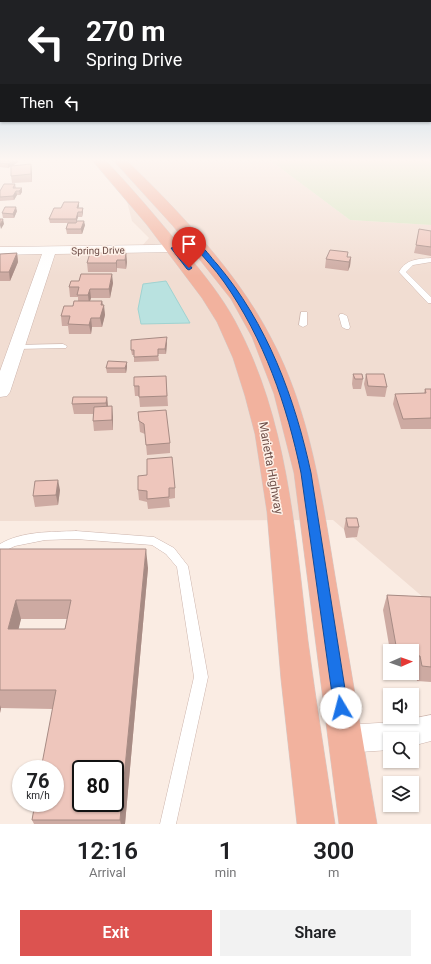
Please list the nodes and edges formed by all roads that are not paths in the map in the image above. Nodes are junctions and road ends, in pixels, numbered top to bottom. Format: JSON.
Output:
{"nodes":[{"id":1,"x":138,"y":199,"type":"edge"},
{"id":2,"x":155,"y":199,"type":"edge"},
{"id":3,"x":185,"y":246,"type":"junction"},
{"id":4,"x":0,"y":251,"type":"edge"},
{"id":5,"x":49,"y":252,"type":"junction"},
{"id":6,"x":431,"y":260,"type":"edge"},
{"id":7,"x":431,"y":301,"type":"edge"},
{"id":8,"x":304,"y":314,"type":"dead end"},
{"id":9,"x":343,"y":316,"type":"dead end"},
{"id":10,"x":303,"y":325,"type":"dead end"},
{"id":11,"x":346,"y":327,"type":"dead end"},
{"id":12,"x":63,"y":346,"type":"dead end"},
{"id":13,"x":16,"y":347,"type":"junction"},
{"id":14,"x":1,"y":392,"type":"edge"},
{"id":15,"x":0,"y":549,"type":"edge"},
{"id":16,"x":431,"y":728,"type":"edge"},
{"id":17,"x":346,"y":739,"type":"junction"},
{"id":18,"x":168,"y":824,"type":"edge"},
{"id":19,"x":316,"y":824,"type":"edge"},
{"id":20,"x":358,"y":824,"type":"edge"}],
"edges":[{"from":1,"to":3,"type":"highway","name":"Marietta Highway"},
{"from":2,"to":3,"type":"highway","name":"Marietta Highway"},
{"from":3,"to":5,"type":"street","name":"Spring Drive"},
{"from":3,"to":17,"type":"highway","name":"Marietta Highway"},
{"from":3,"to":19,"type":"highway","name":"Marietta Highway"},
{"from":4,"to":5,"type":"street","name":"Spring Drive"},
{"from":5,"to":13,"type":"street"},
{"from":6,"to":7,"type":"lane"},
{"from":8,"to":10,"type":"lane"},
{"from":9,"to":11,"type":"lane"},
{"from":12,"to":13,"type":"lane"},
{"from":13,"to":14,"type":"street"},
{"from":15,"to":18,"type":"lane"},
{"from":16,"to":17,"type":"street"},
{"from":17,"to":20,"type":"highway","name":"Marietta Highway"}]}
